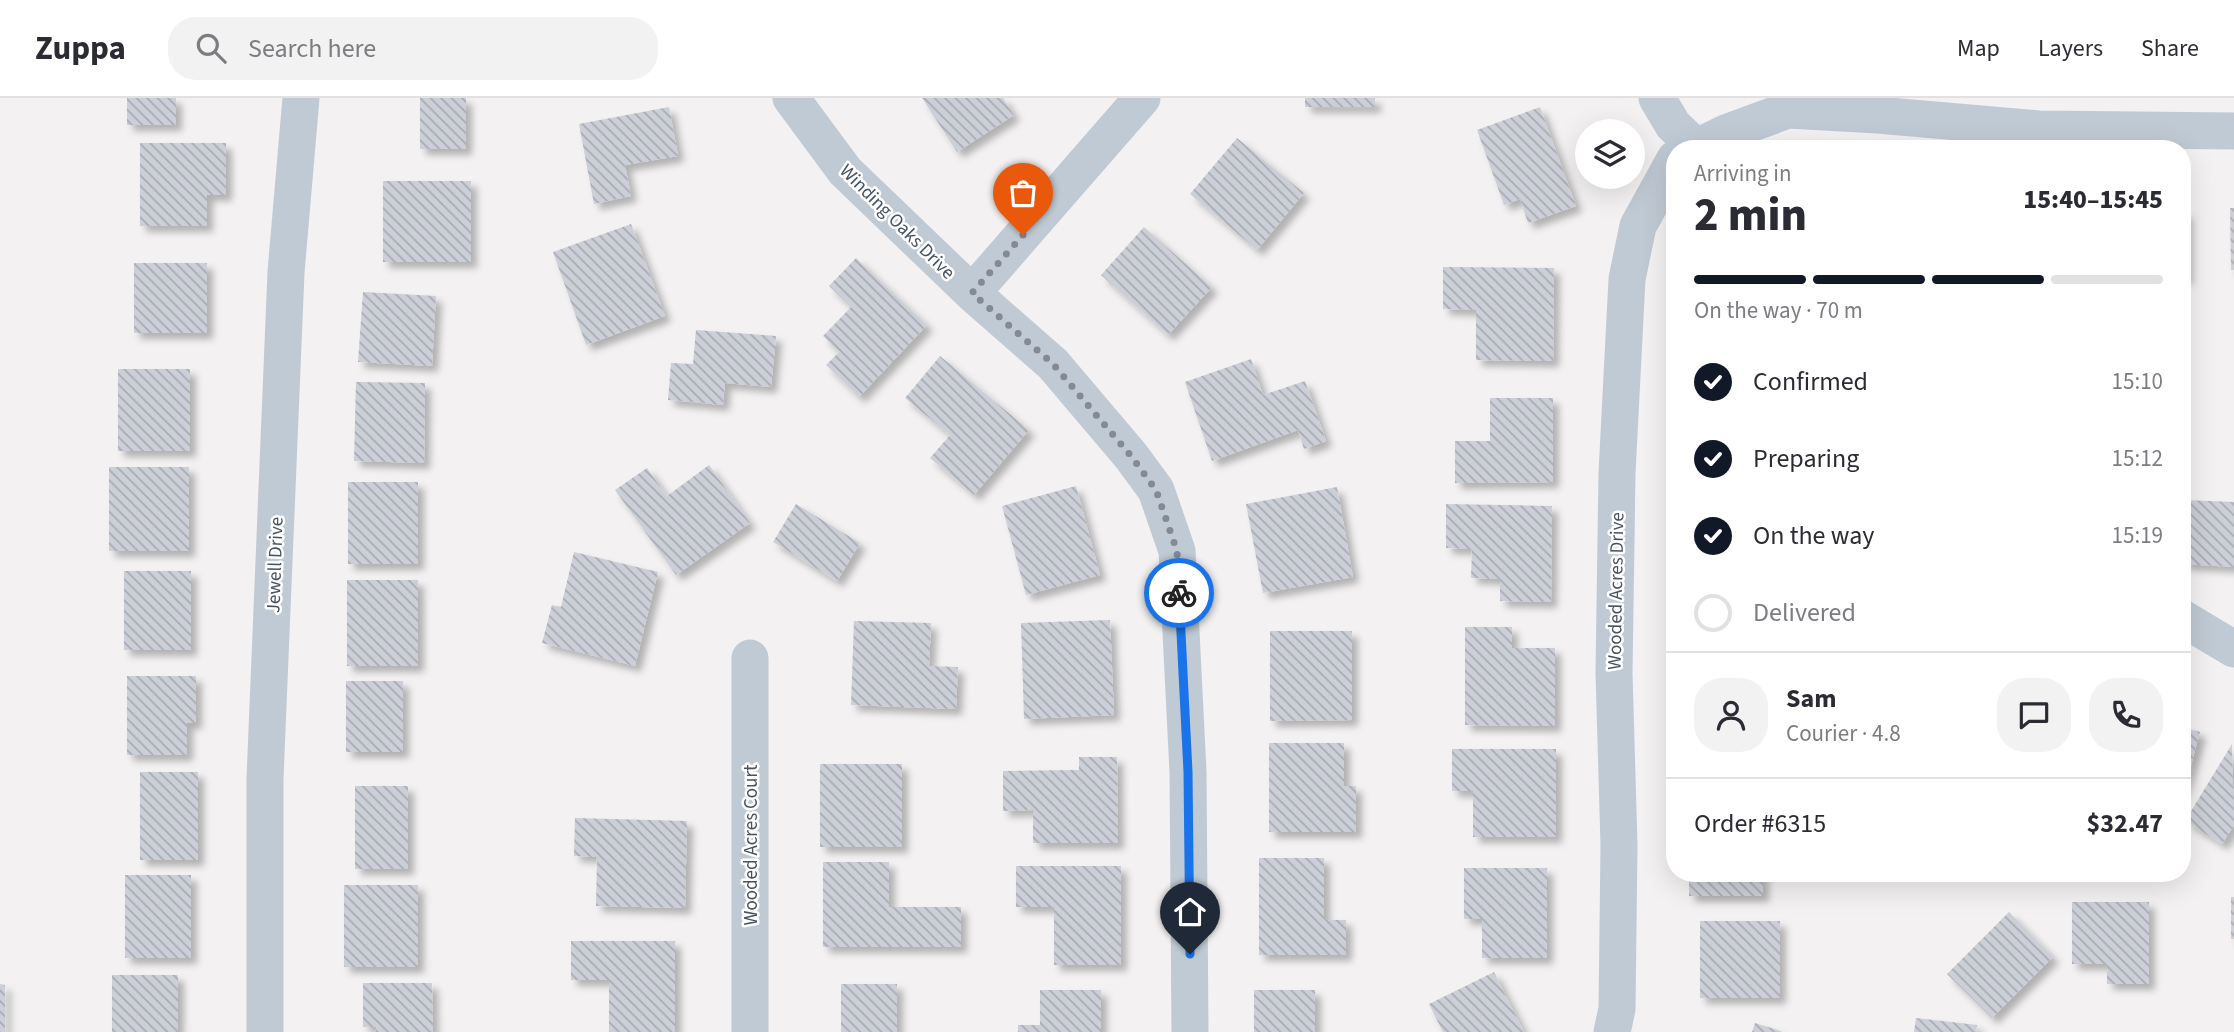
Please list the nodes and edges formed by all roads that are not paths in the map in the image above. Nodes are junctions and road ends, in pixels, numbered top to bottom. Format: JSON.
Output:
{"nodes":[{"id":1,"x":301,"y":98,"type":"edge"},
{"id":2,"x":791,"y":98,"type":"edge"},
{"id":3,"x":1142,"y":98,"type":"edge"},
{"id":4,"x":1657,"y":98,"type":"edge"},
{"id":5,"x":2234,"y":131,"type":"edge"},
{"id":6,"x":1681,"y":140,"type":"edge"},
{"id":7,"x":1712,"y":140,"type":"edge"},
{"id":8,"x":1666,"y":185,"type":"edge"},
{"id":9,"x":972,"y":293,"type":"junction"},
{"id":10,"x":2191,"y":623,"type":"edge"},
{"id":11,"x":2234,"y":649,"type":"edge"},
{"id":12,"x":750,"y":659,"type":"dead end"},
{"id":13,"x":265,"y":1032,"type":"edge"},
{"id":14,"x":750,"y":1032,"type":"edge"},
{"id":15,"x":1190,"y":1032,"type":"edge"},
{"id":16,"x":1612,"y":1032,"type":"edge"}],
"edges":[{"from":1,"to":13,"type":"street","name":"Jewell Drive"},
{"from":2,"to":9,"type":"street","name":"Winding Oaks Drive"},
{"from":3,"to":9,"type":"street"},
{"from":4,"to":6,"type":"street"},
{"from":5,"to":7,"type":"street"},
{"from":8,"to":16,"type":"street","name":"Wooded Acres Drive"},
{"from":9,"to":15,"type":"street","name":"Winding Oaks Drive"},
{"from":10,"to":11,"type":"street"},
{"from":12,"to":14,"type":"street","name":"Wooded Acres Court"}]}
